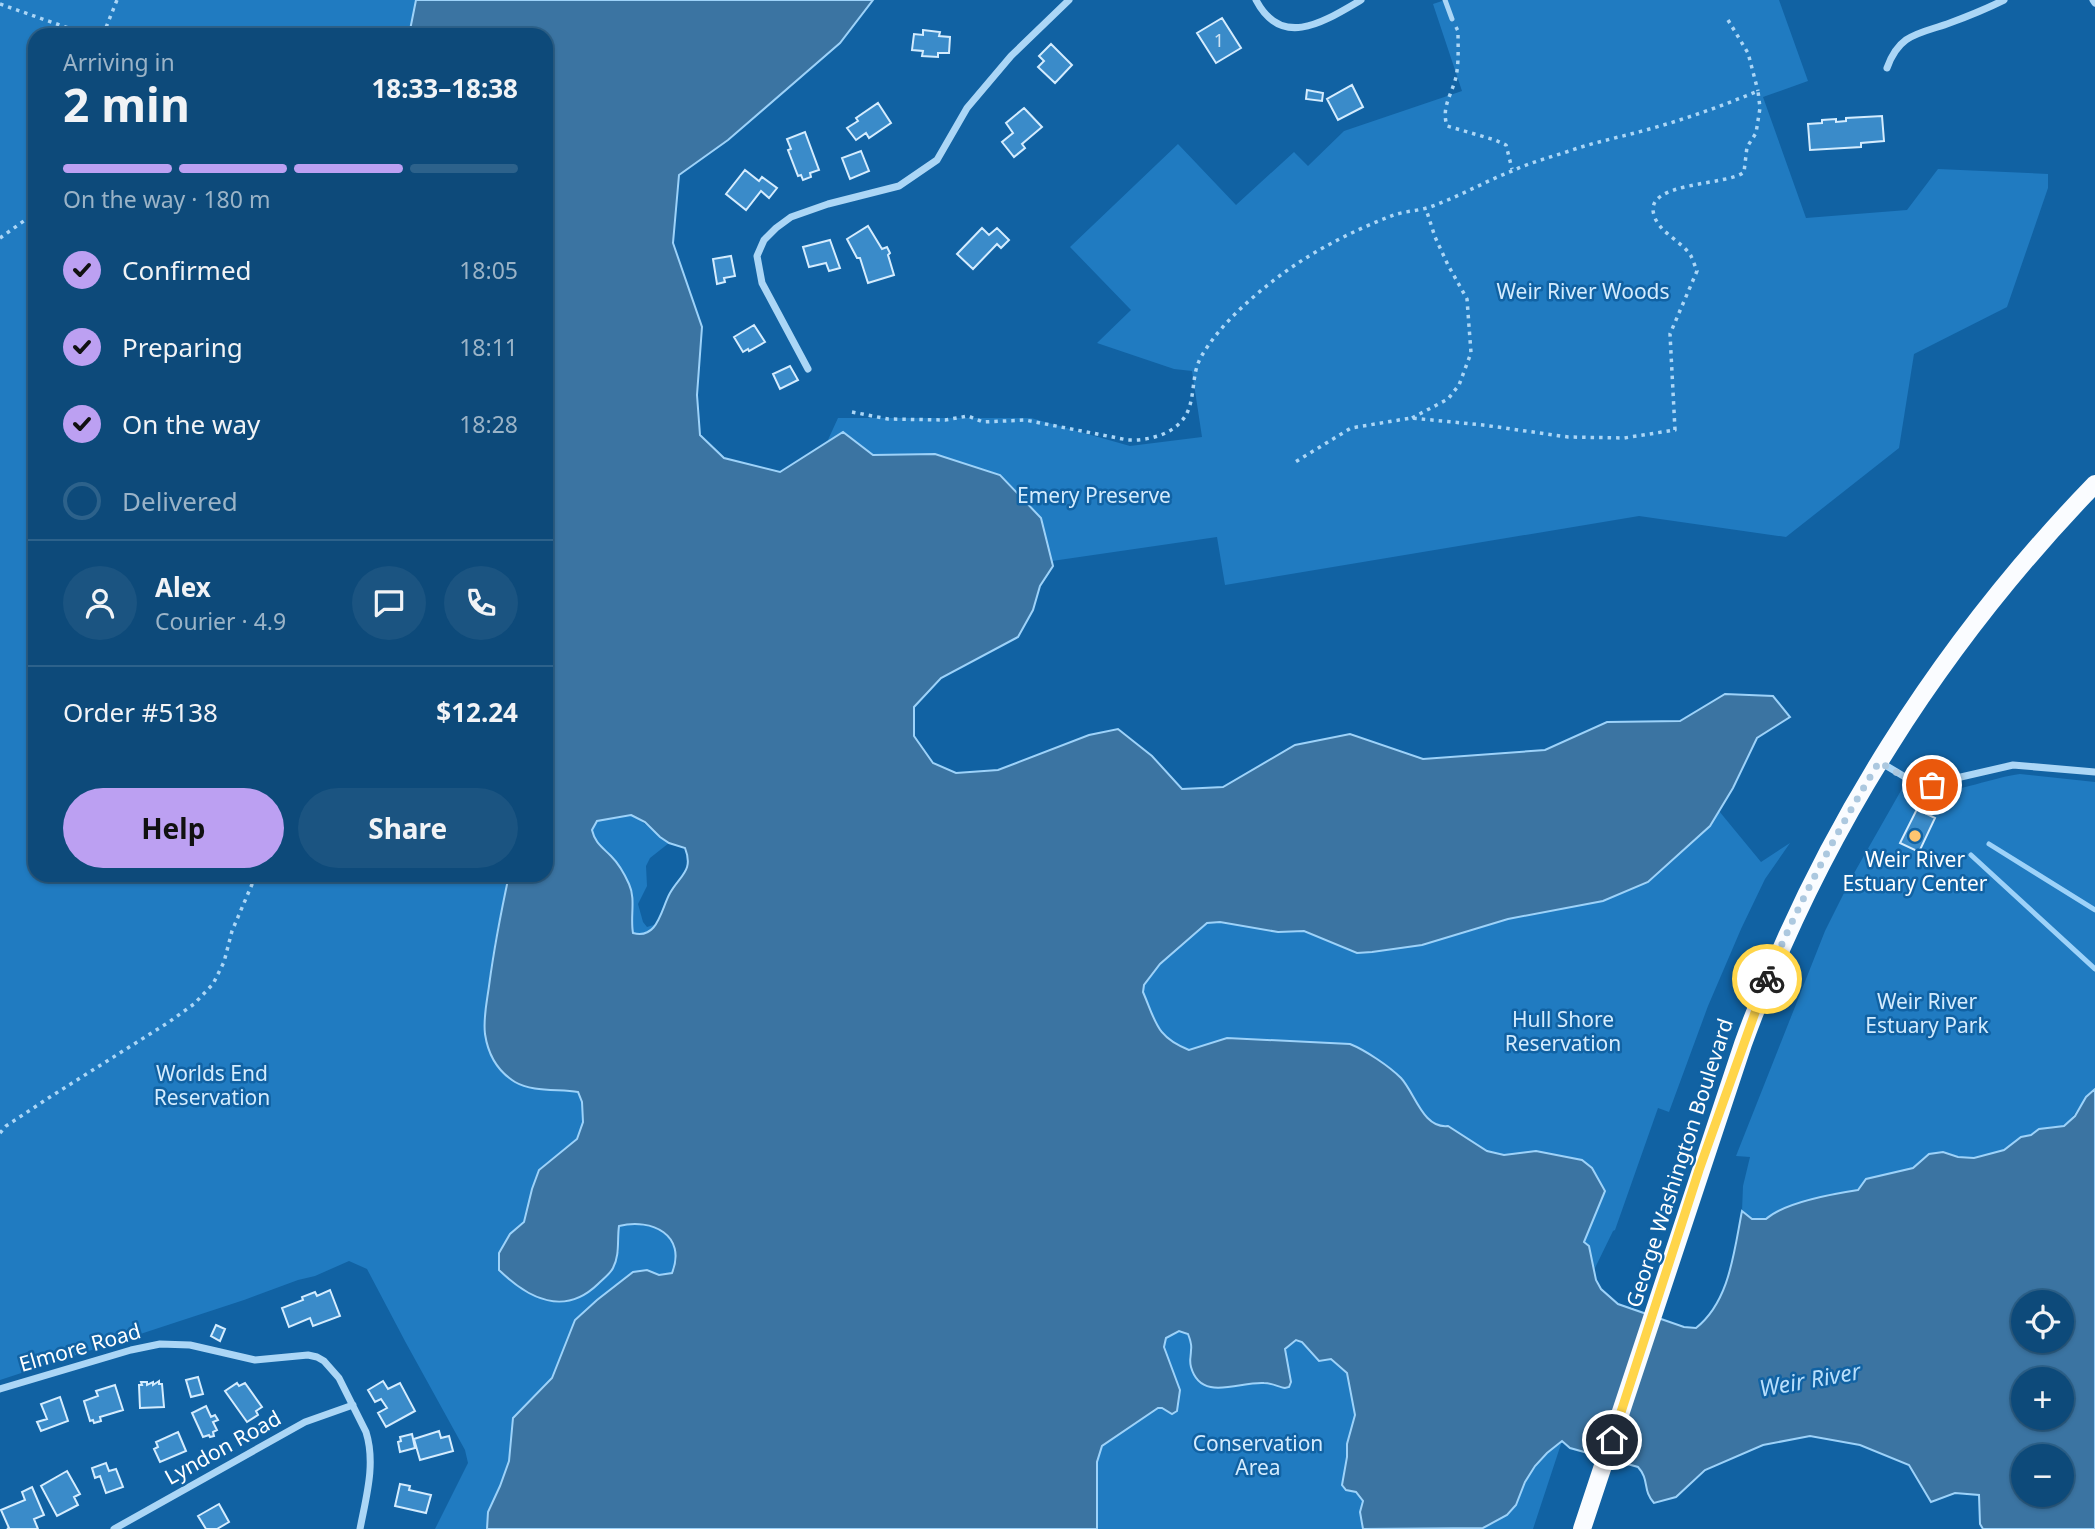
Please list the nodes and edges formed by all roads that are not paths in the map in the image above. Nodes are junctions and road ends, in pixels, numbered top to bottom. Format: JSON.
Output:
{"nodes":[{"id":1,"x":1069,"y":0,"type":"edge"},
{"id":2,"x":1256,"y":0,"type":"edge"},
{"id":3,"x":1362,"y":0,"type":"edge"},
{"id":4,"x":1445,"y":0,"type":"edge"},
{"id":5,"x":2004,"y":0,"type":"edge"},
{"id":6,"x":1452,"y":19,"type":"road end"},
{"id":7,"x":1887,"y":68,"type":"dead end"},
{"id":8,"x":808,"y":369,"type":"dead end"},
{"id":9,"x":2095,"y":484,"type":"edge"},
{"id":10,"x":1879,"y":762,"type":"junction"},
{"id":11,"x":2095,"y":772,"type":"edge"},
{"id":12,"x":0,"y":1389,"type":"edge"},
{"id":13,"x":353,"y":1405,"type":"junction"},
{"id":14,"x":114,"y":1529,"type":"edge"},
{"id":15,"x":359,"y":1529,"type":"edge"},
{"id":16,"x":1582,"y":1529,"type":"edge"}],
"edges":[{"from":1,"to":8,"type":"street"},
{"from":2,"to":3,"type":"street"},
{"from":4,"to":6,"type":"lane"},
{"from":5,"to":7,"type":"street"},
{"from":9,"to":10,"type":"main road","name":"George Washington Boulevard"},
{"from":10,"to":11,"type":"street"},
{"from":10,"to":16,"type":"main road","name":"George Washington Boulevard"},
{"from":12,"to":13,"type":"street","name":"Elmore Road"},
{"from":13,"to":14,"type":"street","name":"Lyndon Road"},
{"from":13,"to":15,"type":"street","name":"Elmore Road"}]}
